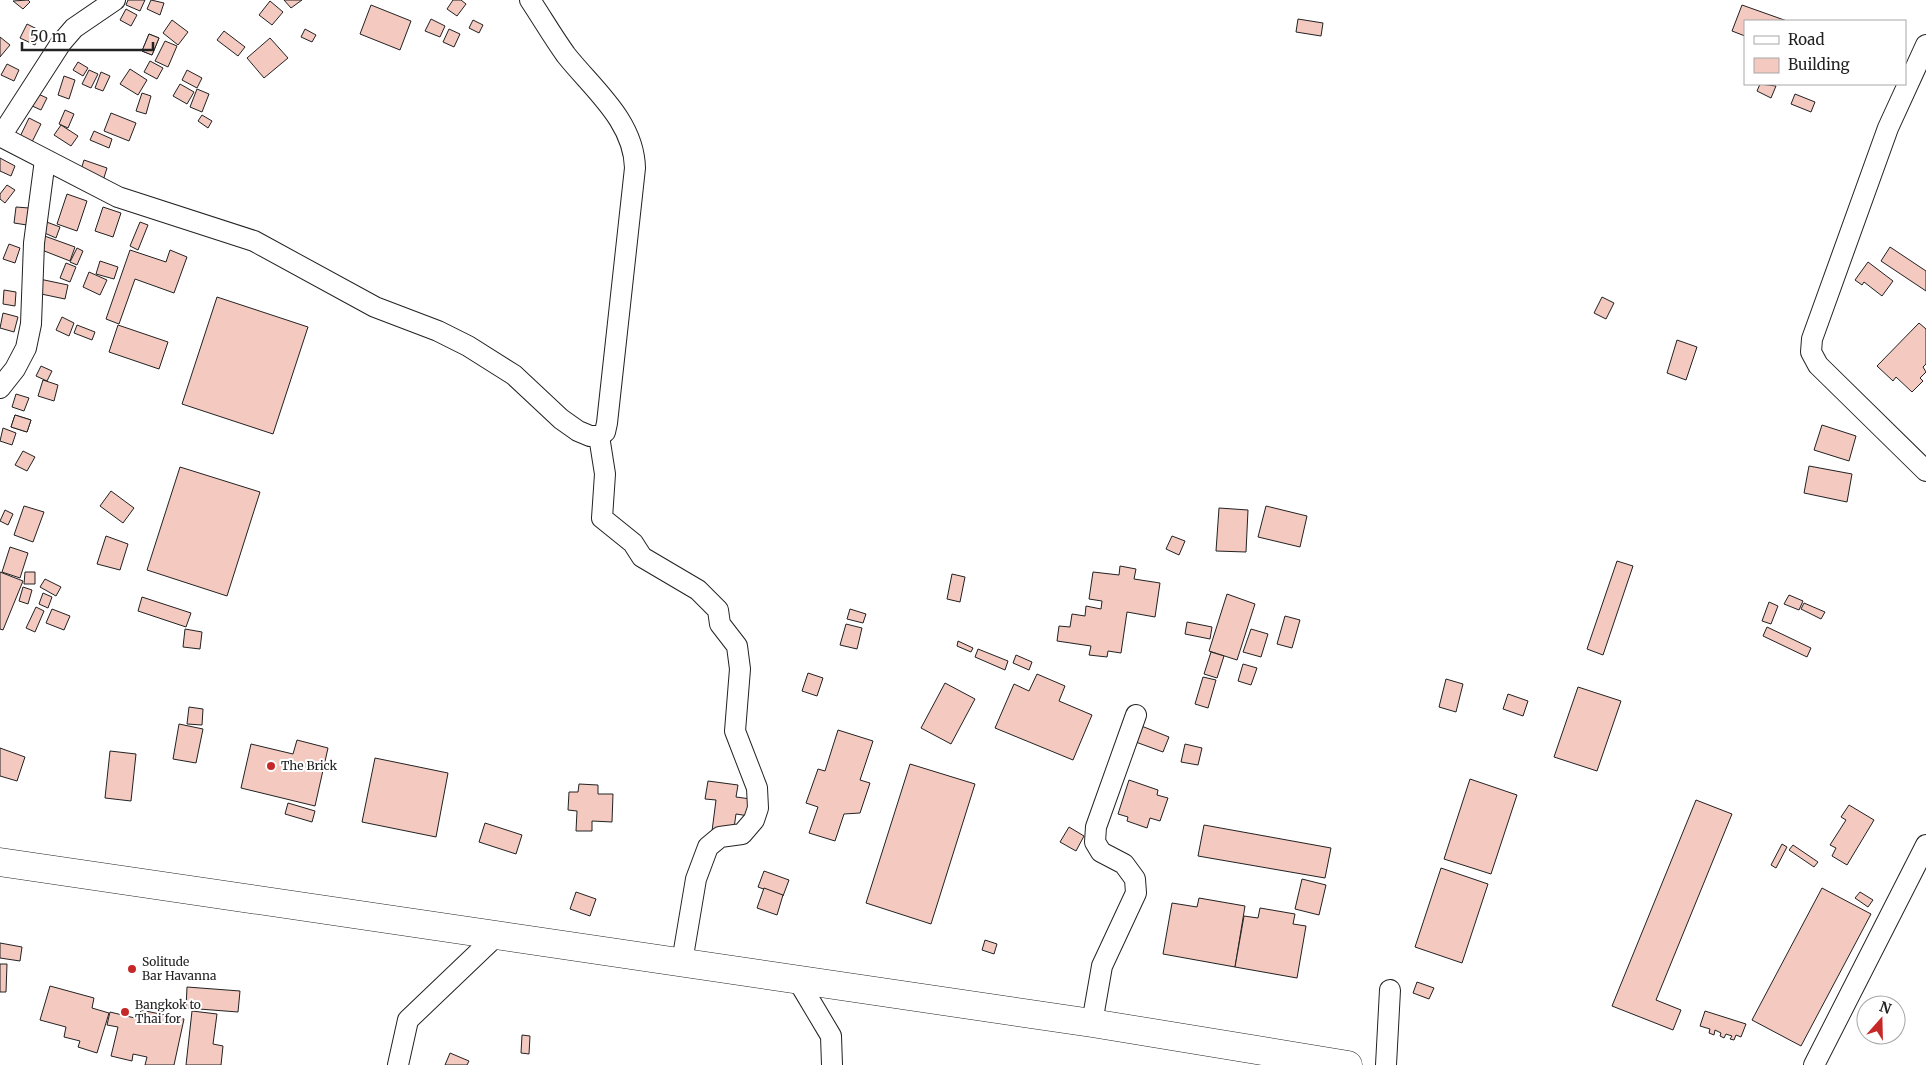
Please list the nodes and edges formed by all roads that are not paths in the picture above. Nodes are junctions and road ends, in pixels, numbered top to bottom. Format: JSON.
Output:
{"nodes":[{"id":1,"x":115,"y":0,"type":"edge"},
{"id":2,"x":530,"y":0,"type":"edge"},
{"id":3,"x":1926,"y":46,"type":"edge"},
{"id":4,"x":0,"y":136,"type":"edge"},
{"id":5,"x":45,"y":160,"type":"junction"},
{"id":6,"x":0,"y":388,"type":"edge"},
{"id":7,"x":599,"y":436,"type":"junction"},
{"id":8,"x":1926,"y":471,"type":"edge"},
{"id":9,"x":1136,"y":715,"type":"dead end"},
{"id":10,"x":1926,"y":845,"type":"edge"},
{"id":11,"x":0,"y":862,"type":"edge"},
{"id":12,"x":497,"y":935,"type":"junction"},
{"id":13,"x":682,"y":962,"type":"junction"},
{"id":14,"x":797,"y":979,"type":"junction"},
{"id":15,"x":1390,"y":990,"type":"dead end"},
{"id":16,"x":1092,"y":1023,"type":"junction"},
{"id":17,"x":398,"y":1065,"type":"edge"},
{"id":18,"x":832,"y":1065,"type":"edge"},
{"id":19,"x":1348,"y":1065,"type":"edge"},
{"id":20,"x":1386,"y":1065,"type":"edge"},
{"id":21,"x":1814,"y":1065,"type":"edge"}],
"edges":[{"from":1,"to":4,"type":"street"},
{"from":2,"to":7,"type":"street"},
{"from":3,"to":8,"type":"street"},
{"from":4,"to":5,"type":"street"},
{"from":5,"to":6,"type":"street"},
{"from":5,"to":7,"type":"street"},
{"from":7,"to":13,"type":"street"},
{"from":9,"to":16,"type":"street"},
{"from":10,"to":21,"type":"street"},
{"from":11,"to":12,"type":"highway"},
{"from":12,"to":13,"type":"highway"},
{"from":12,"to":17,"type":"street"},
{"from":13,"to":14,"type":"highway"},
{"from":14,"to":16,"type":"highway"},
{"from":14,"to":18,"type":"street"},
{"from":15,"to":20,"type":"street"},
{"from":16,"to":19,"type":"highway"}]}
